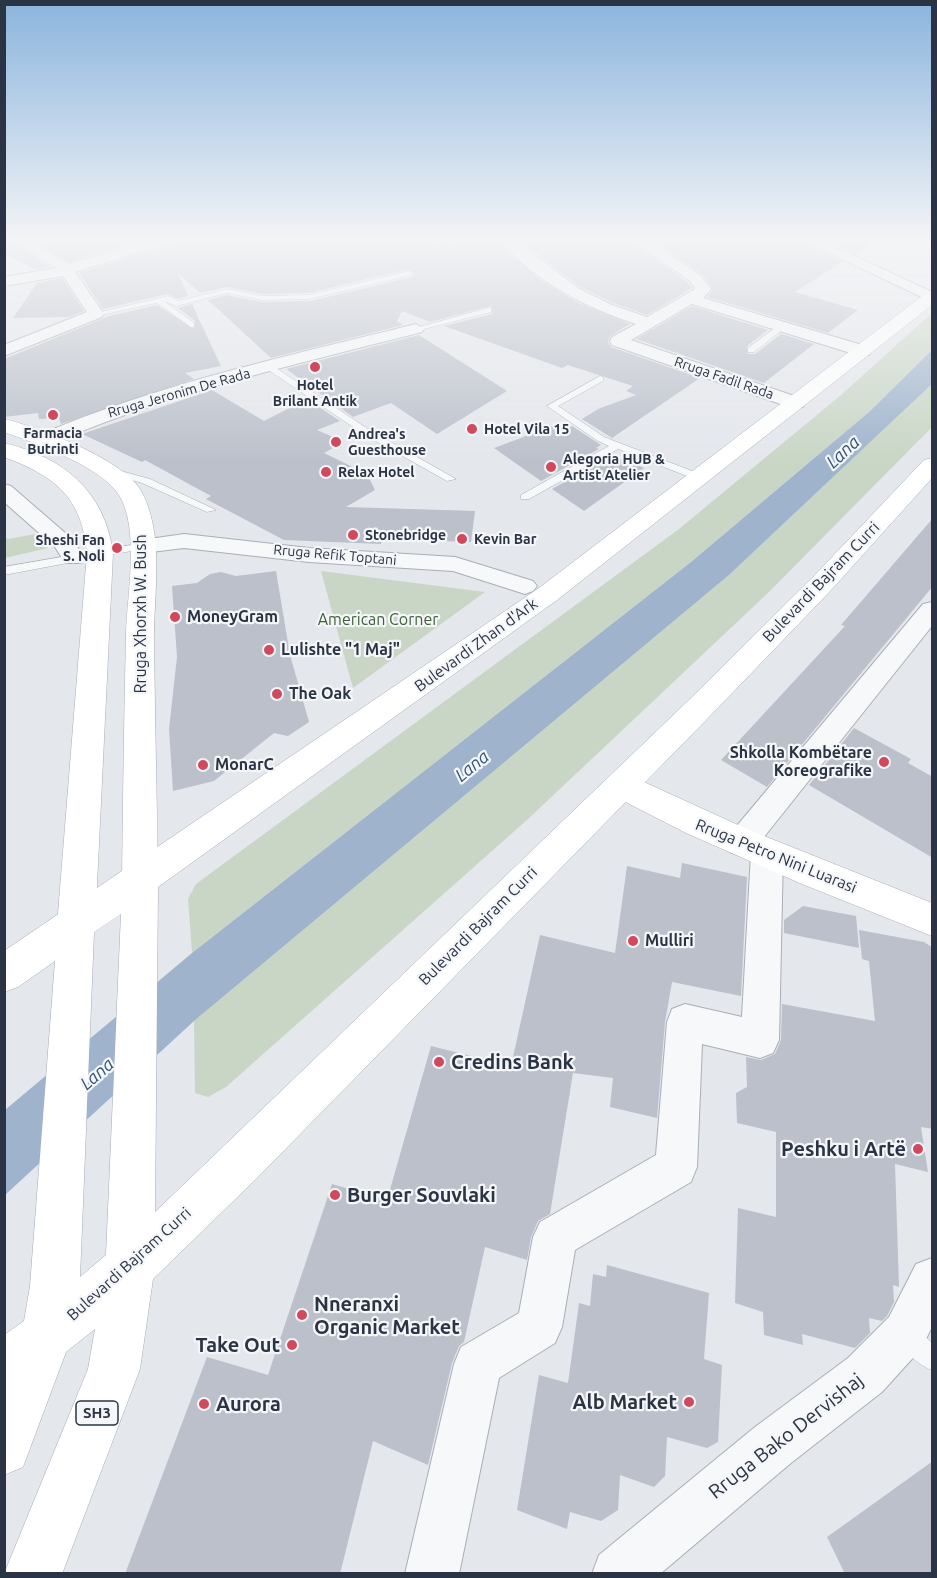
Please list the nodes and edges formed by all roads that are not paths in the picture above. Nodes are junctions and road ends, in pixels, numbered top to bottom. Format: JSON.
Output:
{"nodes":[{"id":1,"x":96,"y":314,"type":"edge"},
{"id":2,"x":175,"y":314,"type":"edge"},
{"id":3,"x":474,"y":314,"type":"edge"},
{"id":4,"x":624,"y":314,"type":"edge"},
{"id":5,"x":665,"y":314,"type":"edge"},
{"id":6,"x":739,"y":314,"type":"edge"},
{"id":7,"x":910,"y":314,"type":"edge"},
{"id":8,"x":649,"y":323,"type":"junction"},
{"id":9,"x":191,"y":326,"type":"dead end"},
{"id":10,"x":782,"y":327,"type":"junction"},
{"id":11,"x":416,"y":329,"type":"joint"},
{"id":12,"x":751,"y":350,"type":"dead end"},
{"id":13,"x":4,"y":351,"type":"edge"},
{"id":14,"x":862,"y":351,"type":"junction"},
{"id":15,"x":270,"y":367,"type":"junction"},
{"id":16,"x":600,"y":379,"type":"dead end"},
{"id":17,"x":796,"y":403,"type":"junction"},
{"id":18,"x":4,"y":425,"type":"edge"},
{"id":19,"x":46,"y":439,"type":"junction"},
{"id":20,"x":616,"y":446,"type":"junction"},
{"id":21,"x":4,"y":449,"type":"edge"},
{"id":22,"x":104,"y":470,"type":"junction"},
{"id":23,"x":929,"y":474,"type":"edge"},
{"id":24,"x":701,"y":478,"type":"junction"},
{"id":25,"x":451,"y":479,"type":"dead end"},
{"id":26,"x":4,"y":490,"type":"edge"},
{"id":27,"x":525,"y":497,"type":"dead end"},
{"id":28,"x":211,"y":510,"type":"dead end"},
{"id":29,"x":143,"y":546,"type":"junction"},
{"id":30,"x":86,"y":556,"type":"junction"},
{"id":31,"x":4,"y":571,"type":"edge"},
{"id":32,"x":525,"y":586,"type":"dead end"},
{"id":33,"x":933,"y":610,"type":"edge"},
{"id":34,"x":622,"y":785,"type":"junction"},
{"id":35,"x":754,"y":848,"type":"junction"},
{"id":36,"x":140,"y":881,"type":"junction"},
{"id":37,"x":933,"y":920,"type":"edge"},
{"id":38,"x":76,"y":926,"type":"junction"},
{"id":39,"x":4,"y":974,"type":"edge"},
{"id":40,"x":129,"y":1267,"type":"junction"},
{"id":41,"x":933,"y":1280,"type":"edge"},
{"id":42,"x":46,"y":1338,"type":"junction"},
{"id":43,"x":919,"y":1345,"type":"edge"},
{"id":44,"x":4,"y":1367,"type":"edge"},
{"id":45,"x":4,"y":1448,"type":"edge"},
{"id":46,"x":32,"y":1574,"type":"edge"},
{"id":47,"x":432,"y":1574,"type":"edge"},
{"id":48,"x":618,"y":1574,"type":"edge"}],
"edges":[{"from":1,"to":13,"type":"street"},
{"from":2,"to":9,"type":"lane"},
{"from":3,"to":11,"type":"lane","name":"Rruga Jeronim De Rada"},
{"from":4,"to":8,"type":"street"},
{"from":5,"to":8,"type":"street","name":"Rruga Fadil Rada"},
{"from":6,"to":10,"type":"street"},
{"from":7,"to":14,"type":"main road","name":"Bulevardi Zhan d'Ark"},
{"from":8,"to":17,"type":"street","name":"Rruga Fadil Rada"},
{"from":10,"to":12,"type":"lane"},
{"from":10,"to":14,"type":"street"},
{"from":11,"to":15,"type":"street","name":"Rruga Jeronim De Rada"},
{"from":14,"to":17,"type":"main road","name":"Bulevardi Zhan d'Ark"},
{"from":15,"to":19,"type":"street","name":"Rruga Jeronim De Rada"},
{"from":15,"to":25,"type":"lane"},
{"from":16,"to":20,"type":"lane"},
{"from":17,"to":24,"type":"main road","name":"Bulevardi Zhan d'Ark"},
{"from":18,"to":19,"type":"main road","name":"Rruga Xhorxh W. Bush"},
{"from":19,"to":22,"type":"main road","name":"Rruga Xhorxh W. Bush"},
{"from":20,"to":24,"type":"lane"},
{"from":20,"to":27,"type":"lane"},
{"from":21,"to":30,"type":"main road"},
{"from":22,"to":28,"type":"lane"},
{"from":22,"to":29,"type":"main road","name":"Rruga Xhorxh W. Bush"},
{"from":23,"to":34,"type":"main road","name":"Bulevardi Bajram Curri"},
{"from":24,"to":36,"type":"main road","name":"Bulevardi Zhan d'Ark"},
{"from":26,"to":30,"type":"street"},
{"from":29,"to":30,"type":"lane"},
{"from":29,"to":32,"type":"street","name":"Rruga Refik Toptani"},
{"from":29,"to":36,"type":"main road","name":"Rruga Xhorxh W. Bush"},
{"from":30,"to":31,"type":"lane"},
{"from":30,"to":38,"type":"main road"},
{"from":33,"to":35,"type":"street"},
{"from":34,"to":35,"type":"main road","name":"Rruga Petro Nini Luarasi"},
{"from":34,"to":40,"type":"main road","name":"Bulevardi Bajram Curri"},
{"from":35,"to":37,"type":"main road","name":"Rruga Petro Nini Luarasi"},
{"from":35,"to":47,"type":"street"},
{"from":36,"to":38,"type":"main road","name":"Bulevardi Zhan d'Ark"},
{"from":36,"to":40,"type":"main road","number":"SH3"},
{"from":38,"to":39,"type":"main road","name":"Bulevardi Zhan d'Ark"},
{"from":38,"to":42,"type":"main road"},
{"from":40,"to":42,"type":"main road","name":"Bulevardi Bajram Curri"},
{"from":40,"to":46,"type":"main road","number":"SH3"},
{"from":41,"to":43,"type":"street","name":"Rruga Bako Dervishaj"},
{"from":42,"to":44,"type":"main road","name":"Bulevardi Bajram Curri"},
{"from":42,"to":45,"type":"main road"},
{"from":43,"to":48,"type":"street","name":"Rruga Bako Dervishaj"}]}
